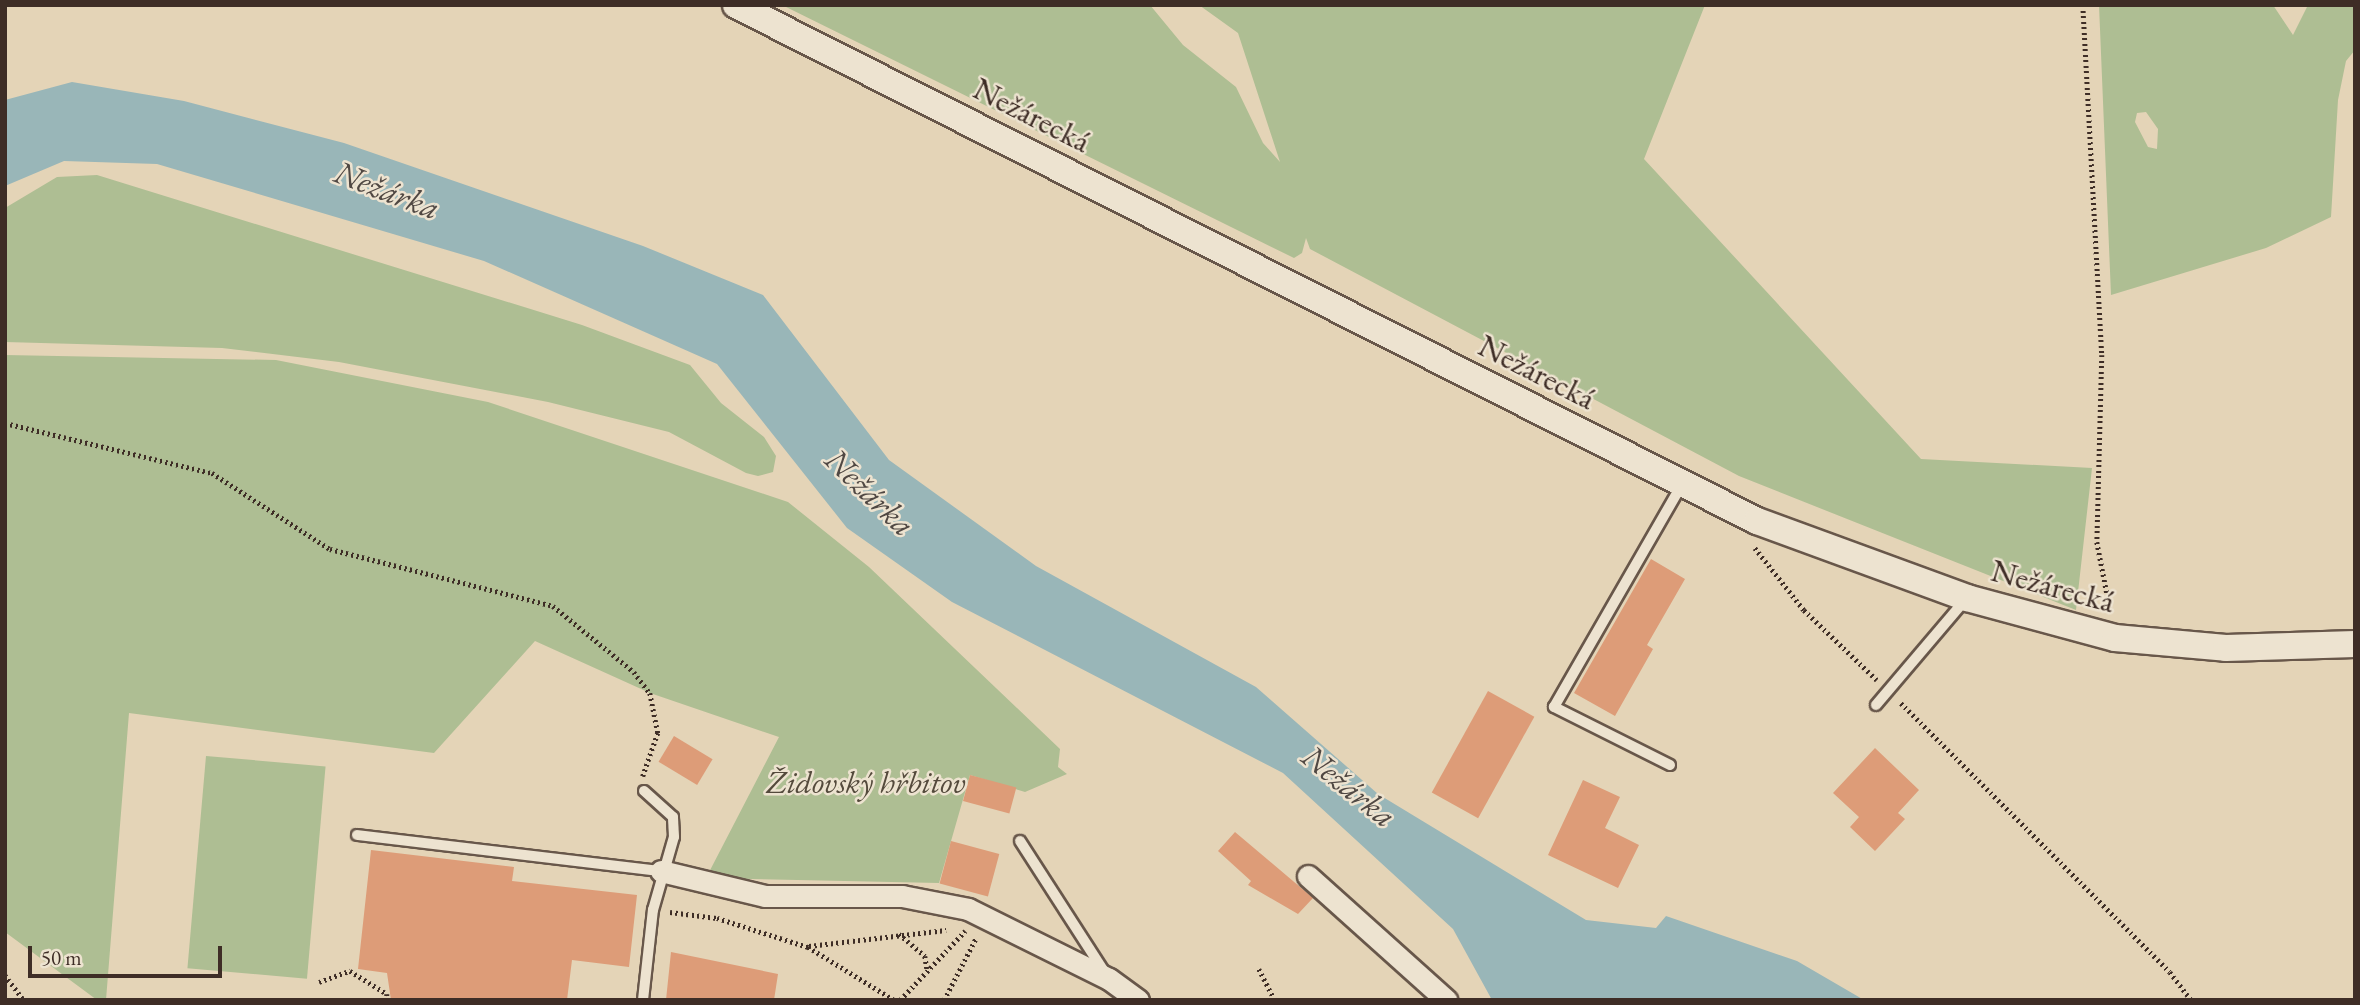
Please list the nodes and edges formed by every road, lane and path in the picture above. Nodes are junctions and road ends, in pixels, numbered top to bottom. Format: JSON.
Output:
{"nodes":[{"id":1,"x":736,"y":5,"type":"edge"},
{"id":2,"x":2083,"y":5,"type":"edge"},
{"id":3,"x":5,"y":423,"type":"edge"},
{"id":4,"x":1683,"y":484,"type":"junction"},
{"id":5,"x":1753,"y":545,"type":"dead end"},
{"id":6,"x":1967,"y":598,"type":"junction"},
{"id":7,"x":2115,"y":638,"type":"junction"},
{"id":8,"x":2355,"y":645,"type":"edge"},
{"id":9,"x":1889,"y":691,"type":"junction"},
{"id":10,"x":1876,"y":705,"type":"dead end"},
{"id":11,"x":1670,"y":765,"type":"dead end"},
{"id":12,"x":644,"y":791,"type":"joint"},
{"id":13,"x":357,"y":835,"type":"dead end"},
{"id":14,"x":1020,"y":841,"type":"dead end"},
{"id":15,"x":661,"y":871,"type":"junction"},
{"id":16,"x":1308,"y":876,"type":"dead end"},
{"id":17,"x":653,"y":910,"type":"junction"},
{"id":18,"x":899,"y":933,"type":"junction"},
{"id":19,"x":978,"y":934,"type":"dead end"},
{"id":20,"x":808,"y":947,"type":"junction"},
{"id":21,"x":1259,"y":969,"type":"dead end"},
{"id":22,"x":927,"y":970,"type":"junction"},
{"id":23,"x":5,"y":975,"type":"edge"},
{"id":24,"x":1109,"y":978,"type":"junction"},
{"id":25,"x":319,"y":982,"type":"dead end"},
{"id":26,"x":24,"y":1000,"type":"edge"},
{"id":27,"x":387,"y":1000,"type":"edge"},
{"id":28,"x":643,"y":1000,"type":"edge"},
{"id":29,"x":894,"y":1000,"type":"edge"},
{"id":30,"x":900,"y":1000,"type":"edge"},
{"id":31,"x":944,"y":1000,"type":"edge"},
{"id":32,"x":1138,"y":1000,"type":"edge"},
{"id":33,"x":1275,"y":1000,"type":"edge"},
{"id":34,"x":1446,"y":1000,"type":"edge"},
{"id":35,"x":2191,"y":1000,"type":"edge"}],
"edges":[{"from":1,"to":4,"type":"street","name":"Nežárecká"},
{"from":2,"to":7,"type":"path"},
{"from":3,"to":12,"type":"path"},
{"from":4,"to":6,"type":"street","name":"Nežárecká"},
{"from":4,"to":11,"type":"lane"},
{"from":5,"to":9,"type":"path"},
{"from":6,"to":7,"type":"street","name":"Nežárecká"},
{"from":6,"to":9,"type":"lane"},
{"from":7,"to":8,"type":"street","name":"Nežárecká"},
{"from":9,"to":10,"type":"lane"},
{"from":9,"to":35,"type":"path"},
{"from":12,"to":15,"type":"lane"},
{"from":13,"to":15,"type":"lane"},
{"from":14,"to":24,"type":"lane"},
{"from":15,"to":17,"type":"lane"},
{"from":15,"to":24,"type":"street"},
{"from":16,"to":34,"type":"street"},
{"from":17,"to":20,"type":"path"},
{"from":17,"to":28,"type":"lane"},
{"from":18,"to":20,"type":"path"},
{"from":18,"to":22,"type":"path"},
{"from":18,"to":22,"type":"path"},
{"from":19,"to":31,"type":"path"},
{"from":20,"to":29,"type":"path"},
{"from":21,"to":33,"type":"path"},
{"from":22,"to":30,"type":"path"},
{"from":23,"to":26,"type":"path"},
{"from":24,"to":32,"type":"street"},
{"from":25,"to":27,"type":"path"}]}
